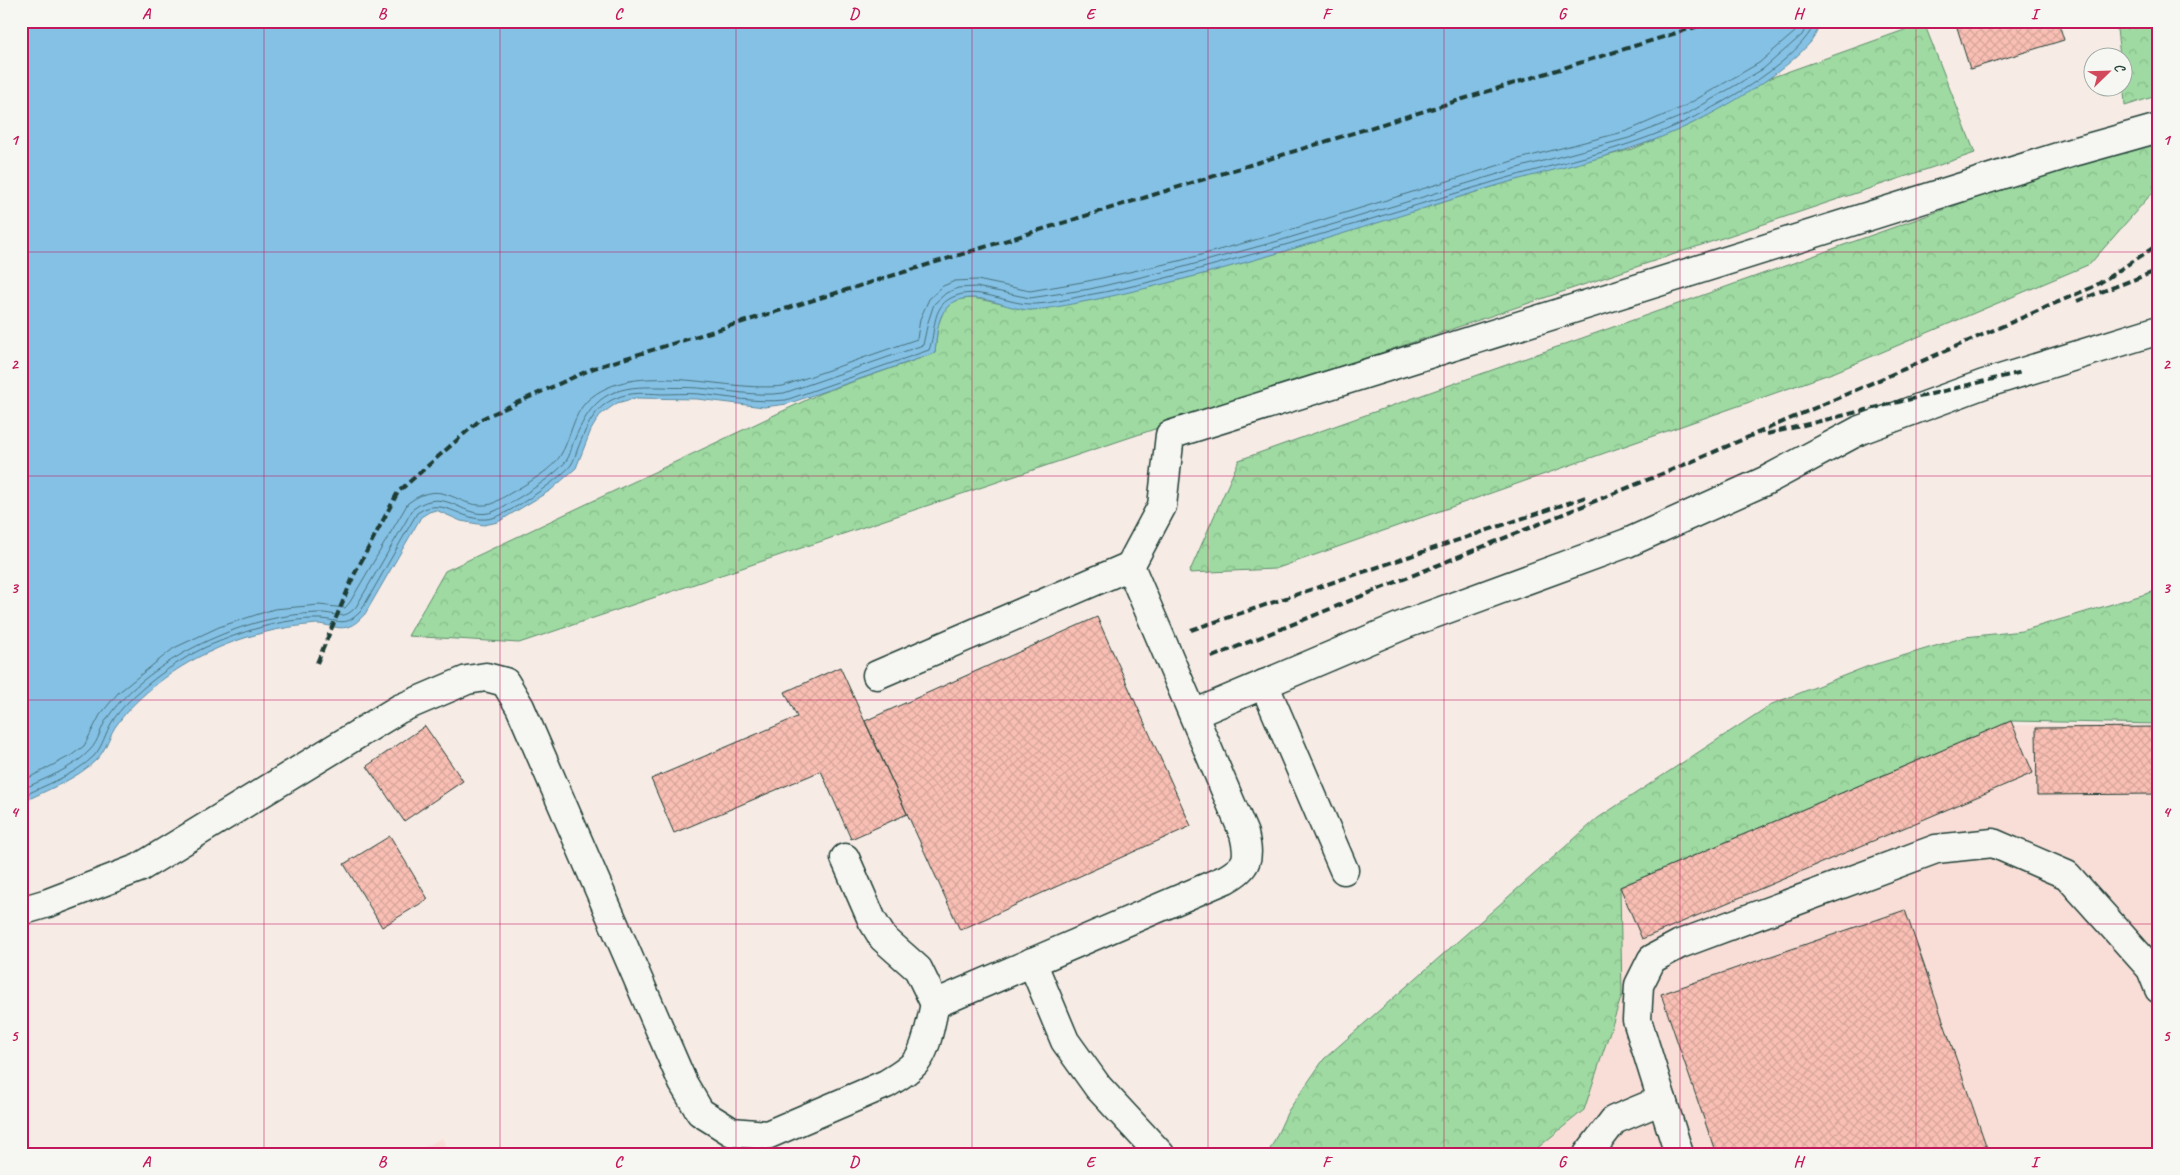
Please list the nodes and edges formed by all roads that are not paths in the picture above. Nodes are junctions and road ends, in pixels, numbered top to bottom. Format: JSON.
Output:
{"nodes":[{"id":1,"x":2159,"y":128,"type":"edge"},
{"id":2,"x":2159,"y":330,"type":"edge"},
{"id":3,"x":1130,"y":566,"type":"junction"},
{"id":4,"x":877,"y":675,"type":"dead end"},
{"id":5,"x":1264,"y":684,"type":"junction"},
{"id":6,"x":1194,"y":714,"type":"junction"},
{"id":7,"x":845,"y":858,"type":"dead end"},
{"id":8,"x":1344,"y":870,"type":"dead end"},
{"id":9,"x":21,"y":911,"type":"edge"},
{"id":10,"x":1032,"y":962,"type":"junction"},
{"id":11,"x":2159,"y":989,"type":"edge"},
{"id":12,"x":935,"y":1004,"type":"junction"},
{"id":13,"x":1662,"y":1100,"type":"junction"},
{"id":14,"x":1160,"y":1154,"type":"edge"},
{"id":15,"x":1588,"y":1154,"type":"edge"},
{"id":16,"x":1679,"y":1154,"type":"edge"}],
"edges":[{"from":1,"to":3,"type":"lane"},
{"from":2,"to":5,"type":"lane"},
{"from":3,"to":4,"type":"lane"},
{"from":3,"to":6,"type":"lane"},
{"from":5,"to":6,"type":"lane"},
{"from":5,"to":8,"type":"lane"},
{"from":6,"to":10,"type":"lane"},
{"from":7,"to":12,"type":"lane"},
{"from":9,"to":12,"type":"lane"},
{"from":10,"to":12,"type":"lane"},
{"from":10,"to":14,"type":"lane"},
{"from":11,"to":13,"type":"lane"},
{"from":13,"to":15,"type":"lane"},
{"from":13,"to":16,"type":"lane"}]}
